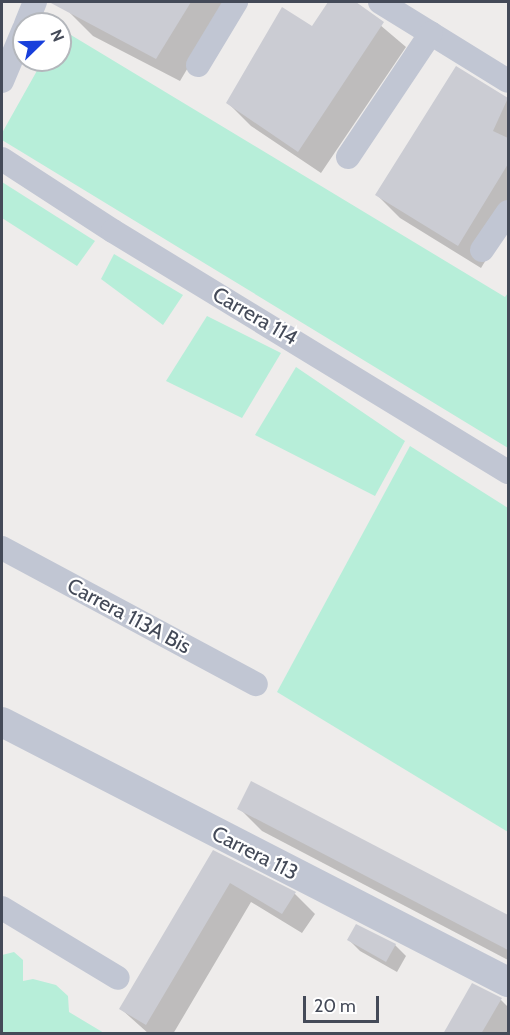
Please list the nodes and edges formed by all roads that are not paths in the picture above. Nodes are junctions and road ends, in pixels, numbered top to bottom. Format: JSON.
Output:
{"nodes":[{"id":1,"x":236,"y":2,"type":"edge"},
{"id":2,"x":380,"y":2,"type":"edge"},
{"id":3,"x":431,"y":33,"type":"junction"},
{"id":4,"x":12,"y":57,"type":"edge"},
{"id":5,"x":198,"y":65,"type":"dead end"},
{"id":6,"x":2,"y":81,"type":"edge"},
{"id":7,"x":508,"y":81,"type":"edge"},
{"id":8,"x":348,"y":157,"type":"dead end"},
{"id":9,"x":2,"y":159,"type":"edge"},
{"id":10,"x":508,"y":212,"type":"edge"},
{"id":11,"x":482,"y":250,"type":"dead end"},
{"id":12,"x":508,"y":472,"type":"edge"},
{"id":13,"x":2,"y":548,"type":"edge"},
{"id":14,"x":256,"y":684,"type":"dead end"},
{"id":15,"x":2,"y":722,"type":"edge"},
{"id":16,"x":2,"y":908,"type":"edge"},
{"id":17,"x":118,"y":978,"type":"dead end"},
{"id":18,"x":508,"y":982,"type":"edge"}],
"edges":[{"from":1,"to":5,"type":"street"},
{"from":2,"to":3,"type":"street"},
{"from":3,"to":7,"type":"street"},
{"from":3,"to":8,"type":"street"},
{"from":4,"to":6,"type":"street"},
{"from":9,"to":12,"type":"street","name":"Carrera 114"},
{"from":10,"to":11,"type":"street"},
{"from":13,"to":14,"type":"street","name":"Carrera 113A Bis"},
{"from":15,"to":18,"type":"street","name":"Carrera 113"},
{"from":16,"to":17,"type":"street"}]}
